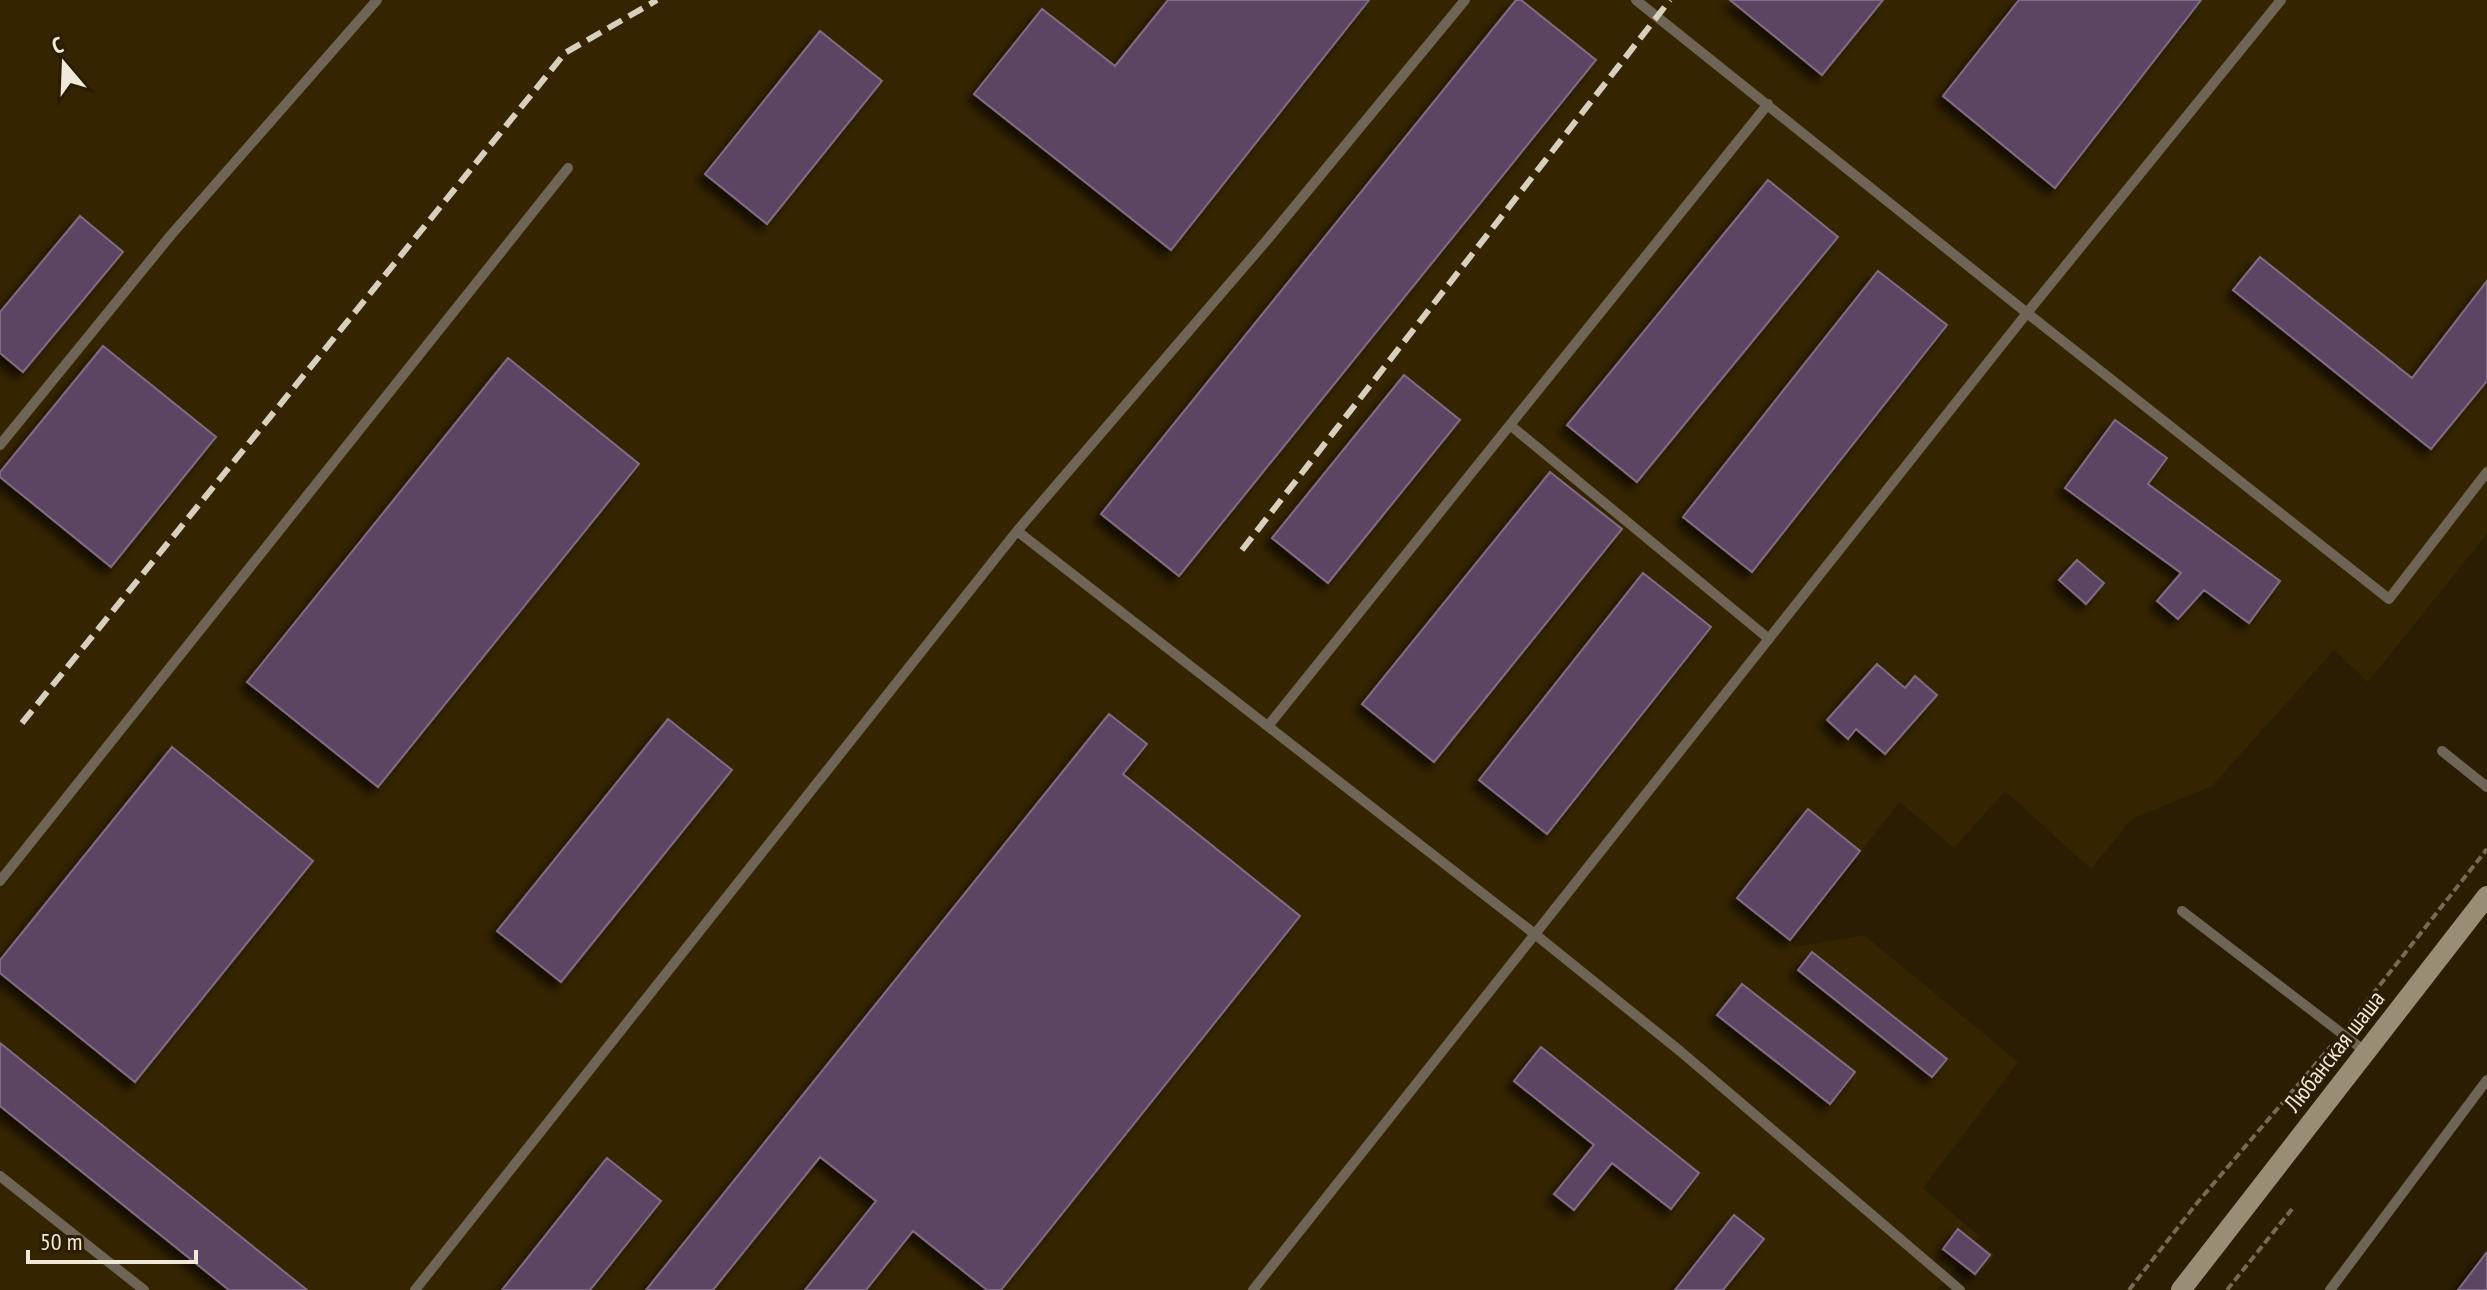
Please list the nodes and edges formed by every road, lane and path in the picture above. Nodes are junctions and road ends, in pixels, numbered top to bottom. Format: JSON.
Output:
{"nodes":[{"id":1,"x":377,"y":0,"type":"edge"},
{"id":2,"x":1465,"y":0,"type":"edge"},
{"id":3,"x":1636,"y":0,"type":"edge"},
{"id":4,"x":2281,"y":0,"type":"edge"},
{"id":5,"x":1768,"y":104,"type":"junction"},
{"id":6,"x":568,"y":168,"type":"dead end"},
{"id":7,"x":2027,"y":313,"type":"junction"},
{"id":8,"x":1510,"y":425,"type":"junction"},
{"id":9,"x":0,"y":445,"type":"edge"},
{"id":10,"x":2487,"y":472,"type":"edge"},
{"id":11,"x":1017,"y":531,"type":"junction"},
{"id":12,"x":1769,"y":639,"type":"junction"},
{"id":13,"x":1268,"y":726,"type":"junction"},
{"id":14,"x":2442,"y":751,"type":"dead end"},
{"id":15,"x":2487,"y":787,"type":"edge"},
{"id":16,"x":2487,"y":849,"type":"edge"},
{"id":17,"x":0,"y":881,"type":"edge"},
{"id":18,"x":2487,"y":896,"type":"edge"},
{"id":19,"x":2182,"y":911,"type":"dead end"},
{"id":20,"x":1536,"y":935,"type":"junction"},
{"id":21,"x":2342,"y":1033,"type":"junction"},
{"id":22,"x":2366,"y":1052,"type":"junction"},
{"id":23,"x":2487,"y":1080,"type":"edge"},
{"id":24,"x":0,"y":1176,"type":"edge"},
{"id":25,"x":2292,"y":1209,"type":"dead end"},
{"id":26,"x":144,"y":1290,"type":"edge"},
{"id":27,"x":415,"y":1290,"type":"edge"},
{"id":28,"x":1253,"y":1290,"type":"edge"},
{"id":29,"x":1960,"y":1290,"type":"edge"},
{"id":30,"x":2129,"y":1290,"type":"edge"},
{"id":31,"x":2181,"y":1290,"type":"edge"},
{"id":32,"x":2227,"y":1290,"type":"edge"},
{"id":33,"x":2330,"y":1290,"type":"edge"}],
"edges":[{"from":1,"to":9,"type":"lane"},
{"from":2,"to":11,"type":"lane"},
{"from":3,"to":5,"type":"lane"},
{"from":4,"to":7,"type":"lane"},
{"from":5,"to":7,"type":"lane"},
{"from":5,"to":8,"type":"lane"},
{"from":6,"to":17,"type":"lane"},
{"from":7,"to":10,"type":"lane"},
{"from":7,"to":12,"type":"lane"},
{"from":8,"to":12,"type":"lane"},
{"from":8,"to":13,"type":"lane"},
{"from":11,"to":13,"type":"lane"},
{"from":11,"to":27,"type":"lane"},
{"from":12,"to":20,"type":"lane"},
{"from":13,"to":20,"type":"lane"},
{"from":14,"to":15,"type":"lane"},
{"from":16,"to":21,"type":"path"},
{"from":18,"to":22,"type":"main road","name":"Любанская шаша"},
{"from":19,"to":21,"type":"lane"},
{"from":20,"to":28,"type":"lane"},
{"from":20,"to":29,"type":"lane"},
{"from":21,"to":22,"type":"lane"},
{"from":21,"to":30,"type":"path"},
{"from":22,"to":31,"type":"main road","name":"Любанская шаша"},
{"from":23,"to":33,"type":"lane"},
{"from":24,"to":26,"type":"lane"},
{"from":25,"to":32,"type":"path"}]}
